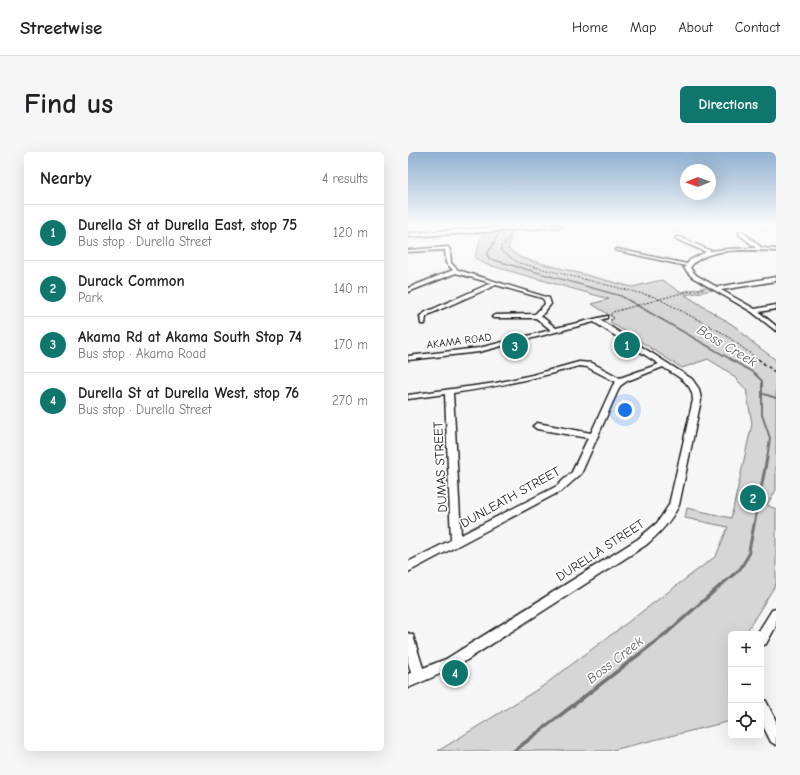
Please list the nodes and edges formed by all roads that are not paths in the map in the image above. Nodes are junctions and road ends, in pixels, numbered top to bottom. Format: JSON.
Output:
{"nodes":[{"id":1,"x":448,"y":253,"type":"edge"},
{"id":2,"x":631,"y":253,"type":"edge"},
{"id":3,"x":709,"y":253,"type":"edge"},
{"id":4,"x":688,"y":265,"type":"junction"},
{"id":5,"x":456,"y":271,"type":"junction"},
{"id":6,"x":776,"y":279,"type":"edge"},
{"id":7,"x":495,"y":283,"type":"junction"},
{"id":8,"x":713,"y":288,"type":"junction"},
{"id":9,"x":408,"y":290,"type":"edge"},
{"id":10,"x":776,"y":307,"type":"edge"},
{"id":11,"x":754,"y":311,"type":"junction"},
{"id":12,"x":537,"y":316,"type":"junction"},
{"id":13,"x":495,"y":317,"type":"dead end"},
{"id":14,"x":603,"y":319,"type":"joint"},
{"id":15,"x":423,"y":323,"type":"dead end"},
{"id":16,"x":776,"y":329,"type":"edge"},
{"id":17,"x":556,"y":331,"type":"junction"},
{"id":18,"x":408,"y":358,"type":"edge"},
{"id":19,"x":664,"y":365,"type":"junction"},
{"id":20,"x":620,"y":381,"type":"junction"},
{"id":21,"x":449,"y":392,"type":"junction"},
{"id":22,"x":408,"y":397,"type":"edge"},
{"id":23,"x":537,"y":426,"type":"dead end"},
{"id":24,"x":593,"y":436,"type":"junction"},
{"id":25,"x":456,"y":541,"type":"junction"},
{"id":26,"x":408,"y":567,"type":"edge"},
{"id":27,"x":776,"y":614,"type":"edge"},
{"id":28,"x":764,"y":635,"type":"edge"},
{"id":29,"x":408,"y":639,"type":"edge"},
{"id":30,"x":414,"y":679,"type":"edge"},
{"id":31,"x":764,"y":712,"type":"edge"},
{"id":32,"x":776,"y":737,"type":"edge"}],
"edges":[{"from":1,"to":5,"type":"street"},
{"from":2,"to":4,"type":"street"},
{"from":3,"to":4,"type":"street"},
{"from":4,"to":8,"type":"street"},
{"from":5,"to":7,"type":"street"},
{"from":5,"to":9,"type":"street"},
{"from":6,"to":8,"type":"street"},
{"from":7,"to":12,"type":"street"},
{"from":7,"to":15,"type":"street"},
{"from":8,"to":11,"type":"street"},
{"from":10,"to":11,"type":"street"},
{"from":11,"to":16,"type":"street"},
{"from":12,"to":13,"type":"street"},
{"from":12,"to":17,"type":"street"},
{"from":14,"to":17,"type":"street","name":"AKAMA ROAD"},
{"from":14,"to":19,"type":"street","name":"DURELLA STREET"},
{"from":17,"to":18,"type":"street","name":"AKAMA ROAD"},
{"from":19,"to":20,"type":"street"},
{"from":19,"to":30,"type":"street","name":"DURELLA STREET"},
{"from":20,"to":21,"type":"street"},
{"from":20,"to":24,"type":"street","name":"DUNLEATH STREET"},
{"from":21,"to":22,"type":"street"},
{"from":21,"to":25,"type":"street","name":"DUMAS STREET"},
{"from":23,"to":24,"type":"street"},
{"from":24,"to":25,"type":"street","name":"DUNLEATH STREET"},
{"from":25,"to":26,"type":"street","name":"DUNLEATH STREET"},
{"from":27,"to":28,"type":"street"},
{"from":29,"to":30,"type":"street"},
{"from":31,"to":32,"type":"street"}]}
